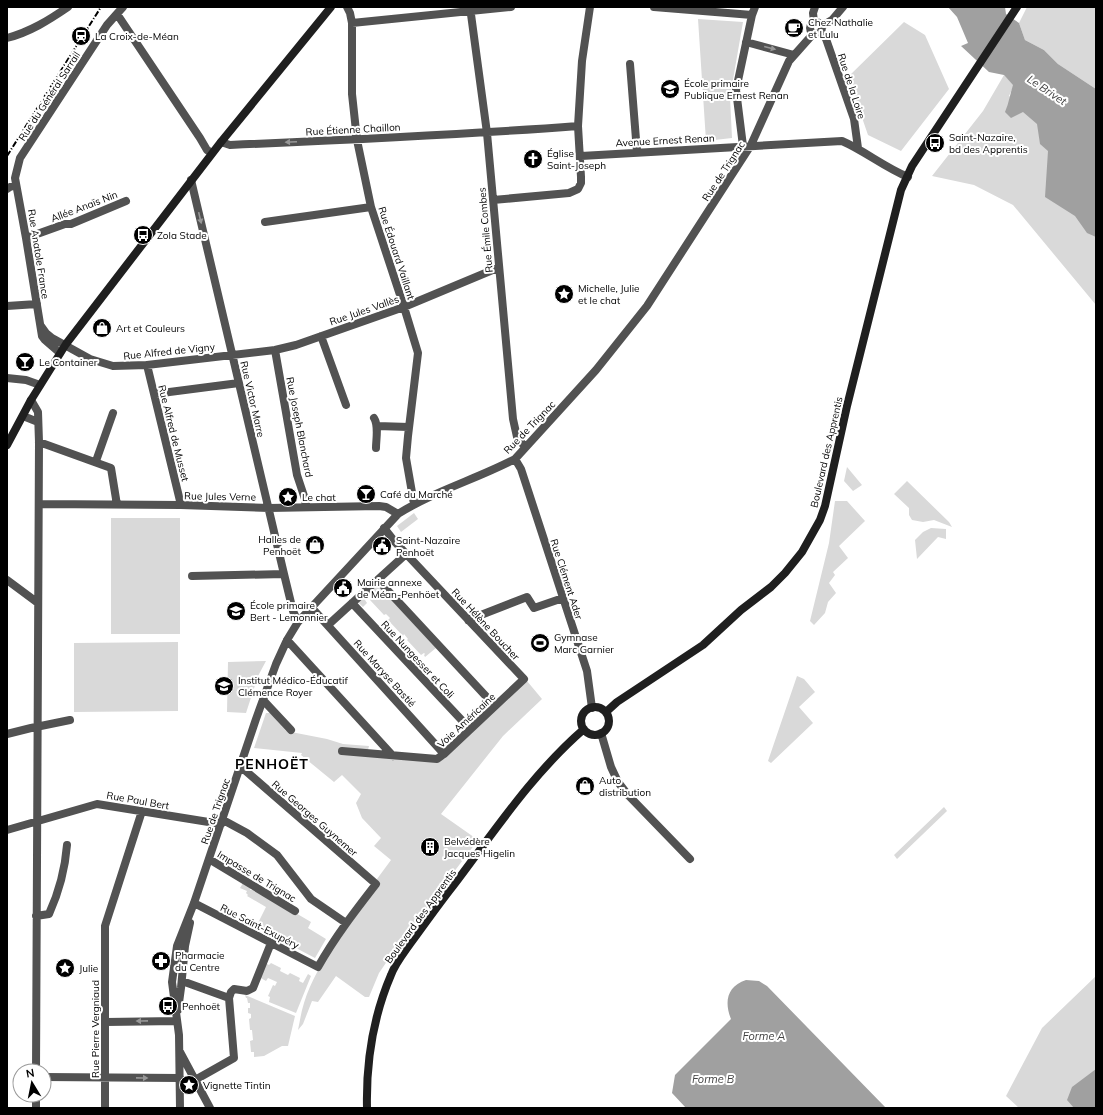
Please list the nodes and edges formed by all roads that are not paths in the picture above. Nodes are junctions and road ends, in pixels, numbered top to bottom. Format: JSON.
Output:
{"nodes":[{"id":1,"x":68,"y":7,"type":"edge"},
{"id":2,"x":123,"y":7,"type":"edge"},
{"id":3,"x":331,"y":7,"type":"edge"},
{"id":4,"x":347,"y":7,"type":"edge"},
{"id":5,"x":510,"y":7,"type":"edge"},
{"id":6,"x":590,"y":7,"type":"edge"},
{"id":7,"x":654,"y":7,"type":"edge"},
{"id":8,"x":815,"y":7,"type":"edge"},
{"id":9,"x":844,"y":7,"type":"edge"},
{"id":10,"x":1017,"y":7,"type":"edge"},
{"id":11,"x":679,"y":8,"type":"edge"},
{"id":12,"x":471,"y":9,"type":"edge"},
{"id":13,"x":753,"y":11,"type":"edge"},
{"id":14,"x":117,"y":14,"type":"junction"},
{"id":15,"x":814,"y":22,"type":"junction"},
{"id":16,"x":352,"y":23,"type":"junction"},
{"id":17,"x":819,"y":31,"type":"junction"},
{"id":18,"x":7,"y":38,"type":"edge"},
{"id":19,"x":746,"y":42,"type":"junction"},
{"id":20,"x":794,"y":54,"type":"junction"},
{"id":21,"x":630,"y":64,"type":"dead end"},
{"id":22,"x":578,"y":126,"type":"junction"},
{"id":23,"x":487,"y":133,"type":"junction"},
{"id":24,"x":358,"y":140,"type":"junction"},
{"id":25,"x":221,"y":142,"type":"junction"},
{"id":26,"x":747,"y":146,"type":"junction"},
{"id":27,"x":858,"y":148,"type":"junction"},
{"id":28,"x":637,"y":152,"type":"junction"},
{"id":29,"x":212,"y":153,"type":"junction"},
{"id":30,"x":581,"y":156,"type":"junction"},
{"id":31,"x":908,"y":177,"type":"junction"},
{"id":32,"x":191,"y":180,"type":"junction"},
{"id":33,"x":16,"y":185,"type":"junction"},
{"id":34,"x":7,"y":189,"type":"edge"},
{"id":35,"x":493,"y":200,"type":"junction"},
{"id":36,"x":126,"y":201,"type":"dead end"},
{"id":37,"x":372,"y":207,"type":"junction"},
{"id":38,"x":265,"y":222,"type":"dead end"},
{"id":39,"x":26,"y":238,"type":"junction"},
{"id":40,"x":499,"y":268,"type":"junction"},
{"id":41,"x":37,"y":304,"type":"junction"},
{"id":42,"x":7,"y":306,"type":"edge"},
{"id":43,"x":404,"y":307,"type":"junction"},
{"id":44,"x":41,"y":326,"type":"junction"},
{"id":45,"x":321,"y":336,"type":"junction"},
{"id":46,"x":66,"y":344,"type":"junction"},
{"id":47,"x":275,"y":350,"type":"junction"},
{"id":48,"x":60,"y":353,"type":"junction"},
{"id":49,"x":232,"y":354,"type":"junction"},
{"id":50,"x":147,"y":365,"type":"junction"},
{"id":51,"x":7,"y":378,"type":"edge"},
{"id":52,"x":239,"y":383,"type":"junction"},
{"id":53,"x":40,"y":385,"type":"junction"},
{"id":54,"x":154,"y":394,"type":"junction"},
{"id":55,"x":31,"y":400,"type":"junction"},
{"id":56,"x":346,"y":405,"type":"dead end"},
{"id":57,"x":112,"y":413,"type":"dead end"},
{"id":58,"x":23,"y":416,"type":"junction"},
{"id":59,"x":374,"y":418,"type":"dead end"},
{"id":60,"x":38,"y":422,"type":"junction"},
{"id":61,"x":376,"y":426,"type":"junction"},
{"id":62,"x":409,"y":427,"type":"junction"},
{"id":63,"x":39,"y":442,"type":"junction"},
{"id":64,"x":7,"y":445,"type":"edge"},
{"id":65,"x":525,"y":447,"type":"junction"},
{"id":66,"x":376,"y":448,"type":"dead end"},
{"id":67,"x":515,"y":459,"type":"junction"},
{"id":68,"x":96,"y":461,"type":"junction"},
{"id":69,"x":39,"y":504,"type":"junction"},
{"id":70,"x":414,"y":504,"type":"junction"},
{"id":71,"x":117,"y":505,"type":"junction"},
{"id":72,"x":181,"y":505,"type":"junction"},
{"id":73,"x":306,"y":507,"type":"junction"},
{"id":74,"x":269,"y":508,"type":"junction"},
{"id":75,"x":398,"y":514,"type":"junction"},
{"id":76,"x":384,"y":528,"type":"junction"},
{"id":77,"x":406,"y":554,"type":"junction"},
{"id":78,"x":284,"y":574,"type":"junction"},
{"id":79,"x":192,"y":576,"type":"dead end"},
{"id":80,"x":7,"y":580,"type":"edge"},
{"id":81,"x":378,"y":580,"type":"junction"},
{"id":82,"x":563,"y":598,"type":"junction"},
{"id":83,"x":38,"y":603,"type":"junction"},
{"id":84,"x":352,"y":603,"type":"junction"},
{"id":85,"x":311,"y":607,"type":"junction"},
{"id":86,"x":468,"y":620,"type":"junction"},
{"id":87,"x":298,"y":622,"type":"junction"},
{"id":88,"x":328,"y":625,"type":"junction"},
{"id":89,"x":287,"y":640,"type":"junction"},
{"id":90,"x":524,"y":679,"type":"joint"},
{"id":91,"x":263,"y":700,"type":"junction"},
{"id":92,"x":495,"y":706,"type":"junction"},
{"id":93,"x":592,"y":708,"type":"junction"},
{"id":94,"x":606,"y":712,"type":"junction"},
{"id":95,"x":70,"y":720,"type":"dead end"},
{"id":96,"x":38,"y":726,"type":"junction"},
{"id":97,"x":470,"y":729,"type":"junction"},
{"id":98,"x":584,"y":729,"type":"junction"},
{"id":99,"x":291,"y":730,"type":"dead end"},
{"id":100,"x":601,"y":733,"type":"junction"},
{"id":101,"x":7,"y":734,"type":"edge"},
{"id":102,"x":342,"y":751,"type":"dead end"},
{"id":103,"x":444,"y":754,"type":"junction"},
{"id":104,"x":393,"y":756,"type":"junction"},
{"id":105,"x":240,"y":766,"type":"junction"},
{"id":106,"x":142,"y":811,"type":"junction"},
{"id":107,"x":37,"y":822,"type":"junction"},
{"id":108,"x":222,"y":822,"type":"junction"},
{"id":109,"x":7,"y":830,"type":"edge"},
{"id":110,"x":67,"y":845,"type":"dead end"},
{"id":111,"x":209,"y":859,"type":"junction"},
{"id":112,"x":690,"y":860,"type":"dead end"},
{"id":113,"x":194,"y":903,"type":"junction"},
{"id":114,"x":295,"y":910,"type":"dead end"},
{"id":115,"x":36,"y":916,"type":"junction"},
{"id":116,"x":346,"y":923,"type":"junction"},
{"id":117,"x":271,"y":943,"type":"junction"},
{"id":118,"x":182,"y":981,"type":"junction"},
{"id":119,"x":229,"y":998,"type":"junction"},
{"id":120,"x":177,"y":1018,"type":"junction"},
{"id":121,"x":106,"y":1022,"type":"junction"},
{"id":122,"x":180,"y":1052,"type":"junction"},
{"id":123,"x":36,"y":1063,"type":"edge"},
{"id":124,"x":52,"y":1077,"type":"edge"},
{"id":125,"x":105,"y":1078,"type":"junction"},
{"id":126,"x":180,"y":1078,"type":"junction"},
{"id":127,"x":195,"y":1080,"type":"junction"},
{"id":128,"x":105,"y":1108,"type":"edge"},
{"id":129,"x":180,"y":1108,"type":"edge"},
{"id":130,"x":210,"y":1108,"type":"edge"},
{"id":131,"x":367,"y":1108,"type":"edge"}],
"edges":[{"from":1,"to":18,"type":"street"},
{"from":2,"to":14,"type":"street","name":"Rue du Général Sarrail"},
{"from":3,"to":25,"type":"main road"},
{"from":4,"to":16,"type":"street","name":"Rue Édouard Vaillant"},
{"from":5,"to":12,"type":"street"},
{"from":6,"to":22,"type":"street"},
{"from":7,"to":11,"type":"street"},
{"from":8,"to":15,"type":"street"},
{"from":9,"to":17,"type":"street","name":"Rue de Trignac"},
{"from":10,"to":31,"type":"main road","name":"Boulevard des Apprentis"},
{"from":11,"to":13,"type":"street"},
{"from":12,"to":16,"type":"street"},
{"from":12,"to":23,"type":"street","name":"Rue Émile Combes"},
{"from":13,"to":19,"type":"street"},
{"from":14,"to":29,"type":"street"},
{"from":14,"to":33,"type":"street","name":"Rue du Général Sarrail"},
{"from":15,"to":17,"type":"street"},
{"from":15,"to":17,"type":"street"},
{"from":16,"to":24,"type":"street","name":"Rue Édouard Vaillant"},
{"from":17,"to":20,"type":"street","name":"Rue de Trignac"},
{"from":17,"to":27,"type":"street","name":"Rue de la Loire"},
{"from":19,"to":20,"type":"street","one_way":true},
{"from":19,"to":26,"type":"street"},
{"from":20,"to":26,"type":"street","name":"Rue de Trignac"},
{"from":21,"to":28,"type":"street"},
{"from":22,"to":23,"type":"street","name":"Rue Étienne Chaillon"},
{"from":22,"to":30,"type":"street"},
{"from":23,"to":24,"type":"street","name":"Rue Étienne Chaillon"},
{"from":23,"to":35,"type":"street","name":"Rue Émile Combes"},
{"from":24,"to":25,"type":"street","name":"Rue Étienne Chaillon","one_way":true},
{"from":24,"to":37,"type":"street","name":"Rue Édouard Vaillant"},
{"from":25,"to":29,"type":"main road"},
{"from":26,"to":27,"type":"street","name":"Avenue Ernest Renan"},
{"from":26,"to":28,"type":"street","name":"Avenue Ernest Renan"},
{"from":26,"to":65,"type":"street","name":"Rue de Trignac"},
{"from":27,"to":31,"type":"street","name":"Avenue Ernest Renan"},
{"from":28,"to":30,"type":"street","name":"Avenue Ernest Renan"},
{"from":29,"to":32,"type":"main road"},
{"from":30,"to":35,"type":"street"},
{"from":31,"to":94,"type":"main road","name":"Boulevard des Apprentis"},
{"from":32,"to":46,"type":"main road"},
{"from":32,"to":49,"type":"street","name":"Rue Victor Marre","one_way":true},
{"from":33,"to":34,"type":"street"},
{"from":33,"to":39,"type":"street","name":"Rue Anatole France"},
{"from":35,"to":40,"type":"street","name":"Rue Émile Combes"},
{"from":36,"to":39,"type":"street","name":"Allée Anaïs Nin"},
{"from":37,"to":38,"type":"street"},
{"from":37,"to":43,"type":"street","name":"Rue Édouard Vaillant"},
{"from":39,"to":41,"type":"street","name":"Rue Anatole France"},
{"from":40,"to":43,"type":"street","name":"Rue Jules Vallès"},
{"from":40,"to":65,"type":"street","name":"Rue Émile Combes"},
{"from":41,"to":42,"type":"street"},
{"from":41,"to":44,"type":"street","name":"Rue Anatole France"},
{"from":43,"to":45,"type":"street","name":"Rue Jules Vallès"},
{"from":43,"to":62,"type":"street","name":"Rue Édouard Vaillant"},
{"from":44,"to":46,"type":"street"},
{"from":44,"to":48,"type":"street","name":"Rue Anatole France"},
{"from":45,"to":47,"type":"street","name":"Rue Jules Vallès"},
{"from":45,"to":56,"type":"street"},
{"from":46,"to":48,"type":"main road"},
{"from":46,"to":50,"type":"street","name":"Rue Alfred de Vigny"},
{"from":47,"to":49,"type":"street","name":"Rue Jules Vallès"},
{"from":47,"to":73,"type":"street","name":"Rue Joseph Blanchard"},
{"from":48,"to":53,"type":"main road"},
{"from":49,"to":50,"type":"street","name":"Rue Alfred de Vigny"},
{"from":49,"to":52,"type":"street","name":"Rue Victor Marre"},
{"from":50,"to":54,"type":"street","name":"Rue Alfred de Musset"},
{"from":51,"to":53,"type":"street"},
{"from":52,"to":54,"type":"street"},
{"from":52,"to":74,"type":"street","name":"Rue Victor Marre"},
{"from":53,"to":55,"type":"main road"},
{"from":54,"to":72,"type":"street","name":"Rue Alfred de Musset"},
{"from":55,"to":58,"type":"main road"},
{"from":55,"to":60,"type":"street"},
{"from":57,"to":68,"type":"street"},
{"from":58,"to":60,"type":"street"},
{"from":58,"to":64,"type":"main road"},
{"from":59,"to":61,"type":"street"},
{"from":60,"to":63,"type":"street"},
{"from":61,"to":62,"type":"street"},
{"from":61,"to":66,"type":"street"},
{"from":62,"to":70,"type":"street","name":"Rue Édouard Vaillant"},
{"from":63,"to":68,"type":"street"},
{"from":63,"to":69,"type":"street"},
{"from":65,"to":67,"type":"street","name":"Rue de Trignac"},
{"from":67,"to":70,"type":"street","name":"Rue de Trignac"},
{"from":67,"to":82,"type":"street","name":"Rue Clément Ader"},
{"from":68,"to":71,"type":"street"},
{"from":69,"to":71,"type":"street","name":"Rue Jules Verne"},
{"from":69,"to":83,"type":"street"},
{"from":70,"to":75,"type":"street","name":"Rue de Trignac"},
{"from":71,"to":72,"type":"street","name":"Rue Jules Verne"},
{"from":72,"to":74,"type":"street","name":"Rue Jules Verne"},
{"from":73,"to":74,"type":"street","name":"Rue Jules Verne"},
{"from":73,"to":75,"type":"street","name":"Rue Jules Verne"},
{"from":74,"to":78,"type":"street","name":"Rue Victor Marre"},
{"from":75,"to":76,"type":"street","name":"Rue de Trignac"},
{"from":76,"to":77,"type":"street","name":"Rue Hélène Boucher"},
{"from":76,"to":85,"type":"street","name":"Rue de Trignac"},
{"from":77,"to":81,"type":"street"},
{"from":77,"to":86,"type":"street","name":"Rue Hélène Boucher"},
{"from":78,"to":79,"type":"street"},
{"from":78,"to":87,"type":"street","name":"Rue Victor Marre"},
{"from":80,"to":83,"type":"street"},
{"from":81,"to":84,"type":"street"},
{"from":81,"to":92,"type":"street"},
{"from":82,"to":86,"type":"street"},
{"from":82,"to":93,"type":"street","name":"Rue Clément Ader"},
{"from":83,"to":96,"type":"street"},
{"from":84,"to":88,"type":"street"},
{"from":84,"to":97,"type":"street","name":"Rue Nungesser et Coli"},
{"from":85,"to":87,"type":"street","name":"Rue de Trignac"},
{"from":85,"to":88,"type":"street","name":"Rue Maryse Bastié"},
{"from":86,"to":90,"type":"street","name":"Rue Hélène Boucher"},
{"from":87,"to":89,"type":"street","name":"Rue de Trignac"},
{"from":88,"to":103,"type":"street","name":"Rue Maryse Bastié"},
{"from":89,"to":91,"type":"street","name":"Rue de Trignac"},
{"from":89,"to":104,"type":"street"},
{"from":90,"to":92,"type":"street","name":"Voie Américaine"},
{"from":91,"to":99,"type":"street"},
{"from":91,"to":105,"type":"street","name":"Rue de Trignac"},
{"from":92,"to":97,"type":"street","name":"Voie Américaine"},
{"from":93,"to":94,"type":"main road"},
{"from":93,"to":98,"type":"main road"},
{"from":94,"to":100,"type":"main road"},
{"from":95,"to":96,"type":"street"},
{"from":96,"to":101,"type":"street"},
{"from":96,"to":107,"type":"street"},
{"from":97,"to":103,"type":"street","name":"Voie Américaine"},
{"from":98,"to":100,"type":"main road"},
{"from":98,"to":131,"type":"main road","name":"Boulevard des Apprentis"},
{"from":100,"to":112,"type":"street"},
{"from":102,"to":104,"type":"street","name":"Voie Américaine"},
{"from":103,"to":104,"type":"street","name":"Voie Américaine"},
{"from":105,"to":108,"type":"street","name":"Rue de Trignac"},
{"from":105,"to":116,"type":"street","name":"Rue Georges Guynemer"},
{"from":106,"to":107,"type":"street","name":"Rue Paul Bert"},
{"from":106,"to":108,"type":"street","name":"Rue Paul Bert"},
{"from":106,"to":121,"type":"street","name":"Rue Pierre Vergniaud"},
{"from":107,"to":109,"type":"street","name":"Rue Paul Bert"},
{"from":107,"to":115,"type":"street"},
{"from":108,"to":111,"type":"street","name":"Rue de Trignac"},
{"from":108,"to":116,"type":"street","name":"Rue Paul Bert"},
{"from":110,"to":115,"type":"street"},
{"from":111,"to":113,"type":"street","name":"Rue de Trignac"},
{"from":111,"to":114,"type":"street","name":"Impasse de Trignac"},
{"from":113,"to":117,"type":"street","name":"Rue Saint-Exupéry"},
{"from":113,"to":118,"type":"street","name":"Rue de Trignac"},
{"from":113,"to":120,"type":"street","name":"Rue de Trignac"},
{"from":115,"to":123,"type":"street"},
{"from":116,"to":117,"type":"street","name":"Rue Saint-Exupéry"},
{"from":117,"to":119,"type":"street"},
{"from":118,"to":119,"type":"street"},
{"from":118,"to":120,"type":"street","name":"Rue de Trignac"},
{"from":119,"to":127,"type":"street"},
{"from":120,"to":121,"type":"street","one_way":true},
{"from":120,"to":122,"type":"street","name":"Rue de Trignac"},
{"from":121,"to":125,"type":"street","name":"Rue Pierre Vergniaud"},
{"from":122,"to":126,"type":"street","name":"Rue de Trignac"},
{"from":122,"to":127,"type":"street"},
{"from":124,"to":125,"type":"street"},
{"from":125,"to":126,"type":"street","one_way":true},
{"from":125,"to":128,"type":"street","name":"Rue Pierre Vergniaud"},
{"from":126,"to":129,"type":"street","name":"Rue de Trignac"},
{"from":127,"to":130,"type":"street"}]}
